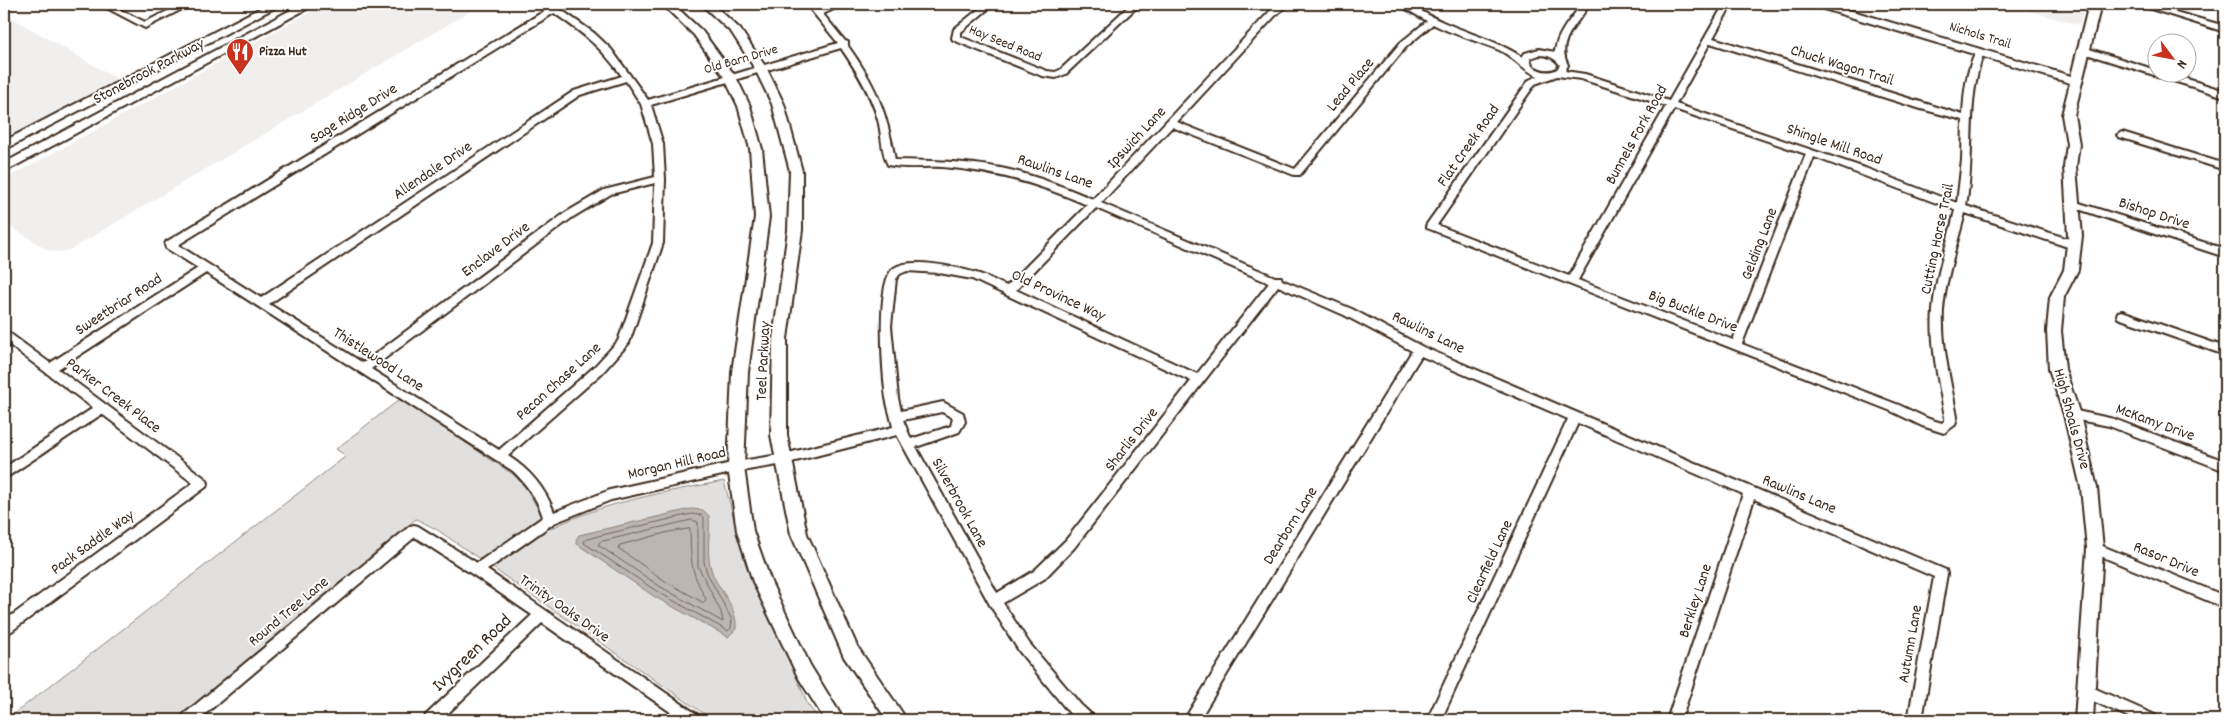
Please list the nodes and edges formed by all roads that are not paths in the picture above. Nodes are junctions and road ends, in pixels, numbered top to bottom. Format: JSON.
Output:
{"nodes":[{"id":1,"x":103,"y":4,"type":"edge"},
{"id":2,"x":188,"y":4,"type":"edge"},
{"id":3,"x":276,"y":4,"type":"edge"},
{"id":4,"x":310,"y":4,"type":"edge"},
{"id":5,"x":667,"y":4,"type":"edge"},
{"id":6,"x":706,"y":4,"type":"edge"},
{"id":7,"x":810,"y":4,"type":"edge"},
{"id":8,"x":841,"y":4,"type":"edge"},
{"id":9,"x":990,"y":4,"type":"edge"},
{"id":10,"x":1136,"y":4,"type":"edge"},
{"id":11,"x":1284,"y":4,"type":"edge"},
{"id":12,"x":1401,"y":4,"type":"edge"},
{"id":13,"x":1586,"y":4,"type":"edge"},
{"id":14,"x":1728,"y":4,"type":"edge"},
{"id":15,"x":1818,"y":4,"type":"edge"},
{"id":16,"x":2095,"y":4,"type":"edge"},
{"id":17,"x":2139,"y":4,"type":"edge"},
{"id":18,"x":293,"y":7,"type":"edge"},
{"id":19,"x":554,"y":9,"type":"joint"},
{"id":20,"x":818,"y":13,"type":"junction"},
{"id":21,"x":1433,"y":20,"type":"junction"},
{"id":22,"x":2225,"y":29,"type":"edge"},
{"id":23,"x":1707,"y":39,"type":"junction"},
{"id":24,"x":1560,"y":42,"type":"junction"},
{"id":25,"x":844,"y":44,"type":"junction"},
{"id":26,"x":1504,"y":49,"type":"junction"},
{"id":27,"x":2083,"y":50,"type":"junction"},
{"id":28,"x":1536,"y":52,"type":"junction"},
{"id":29,"x":1980,"y":52,"type":"junction"},
{"id":30,"x":1526,"y":64,"type":"junction"},
{"id":31,"x":1558,"y":68,"type":"junction"},
{"id":32,"x":761,"y":69,"type":"junction"},
{"id":33,"x":628,"y":76,"type":"junction"},
{"id":34,"x":730,"y":77,"type":"junction"},
{"id":35,"x":2076,"y":80,"type":"junction"},
{"id":36,"x":1532,"y":82,"type":"junction"},
{"id":37,"x":2225,"y":94,"type":"edge"},
{"id":38,"x":100,"y":95,"type":"junction"},
{"id":39,"x":646,"y":104,"type":"junction"},
{"id":40,"x":1671,"y":105,"type":"junction"},
{"id":41,"x":115,"y":108,"type":"junction"},
{"id":42,"x":1968,"y":119,"type":"junction"},
{"id":43,"x":1170,"y":123,"type":"junction"},
{"id":44,"x":2122,"y":136,"type":"dead end"},
{"id":45,"x":4,"y":146,"type":"edge"},
{"id":46,"x":1811,"y":152,"type":"junction"},
{"id":47,"x":2225,"y":167,"type":"edge"},
{"id":48,"x":4,"y":168,"type":"edge"},
{"id":49,"x":660,"y":179,"type":"junction"},
{"id":50,"x":1095,"y":203,"type":"junction"},
{"id":51,"x":2073,"y":204,"type":"junction"},
{"id":52,"x":1960,"y":208,"type":"junction"},
{"id":53,"x":1431,"y":226,"type":"joint"},
{"id":54,"x":170,"y":245,"type":"joint"},
{"id":55,"x":2074,"y":246,"type":"junction"},
{"id":56,"x":2225,"y":253,"type":"edge"},
{"id":57,"x":206,"y":268,"type":"junction"},
{"id":58,"x":896,"y":271,"type":"joint"},
{"id":59,"x":1277,"y":280,"type":"junction"},
{"id":60,"x":1572,"y":281,"type":"junction"},
{"id":61,"x":1009,"y":291,"type":"junction"},
{"id":62,"x":261,"y":304,"type":"junction"},
{"id":63,"x":2122,"y":315,"type":"dead end"},
{"id":64,"x":6,"y":339,"type":"edge"},
{"id":65,"x":1736,"y":346,"type":"junction"},
{"id":66,"x":1419,"y":350,"type":"junction"},
{"id":67,"x":2225,"y":351,"type":"edge"},
{"id":68,"x":50,"y":369,"type":"junction"},
{"id":69,"x":363,"y":369,"type":"junction"},
{"id":70,"x":1199,"y":380,"type":"junction"},
{"id":71,"x":102,"y":408,"type":"junction"},
{"id":72,"x":2072,"y":415,"type":"junction"},
{"id":73,"x":896,"y":417,"type":"junction"},
{"id":74,"x":1575,"y":417,"type":"junction"},
{"id":75,"x":1944,"y":428,"type":"joint"},
{"id":76,"x":900,"y":430,"type":"junction"},
{"id":77,"x":908,"y":445,"type":"junction"},
{"id":78,"x":499,"y":457,"type":"junction"},
{"id":79,"x":784,"y":459,"type":"junction"},
{"id":80,"x":2225,"y":466,"type":"edge"},
{"id":81,"x":736,"y":467,"type":"junction"},
{"id":82,"x":4,"y":474,"type":"edge"},
{"id":83,"x":202,"y":483,"type":"joint"},
{"id":84,"x":1750,"y":492,"type":"junction"},
{"id":85,"x":550,"y":519,"type":"junction"},
{"id":86,"x":414,"y":530,"type":"joint"},
{"id":87,"x":2095,"y":548,"type":"junction"},
{"id":88,"x":477,"y":570,"type":"junction"},
{"id":89,"x":1941,"y":574,"type":"joint"},
{"id":90,"x":995,"y":600,"type":"junction"},
{"id":91,"x":2225,"y":602,"type":"edge"},
{"id":92,"x":541,"y":615,"type":"junction"},
{"id":93,"x":4,"y":629,"type":"edge"},
{"id":94,"x":2087,"y":691,"type":"junction"},
{"id":95,"x":687,"y":719,"type":"edge"},
{"id":96,"x":188,"y":720,"type":"edge"},
{"id":97,"x":432,"y":720,"type":"edge"},
{"id":98,"x":835,"y":720,"type":"edge"},
{"id":99,"x":898,"y":720,"type":"edge"},
{"id":100,"x":1087,"y":720,"type":"edge"},
{"id":101,"x":1191,"y":720,"type":"edge"},
{"id":102,"x":1434,"y":720,"type":"edge"},
{"id":103,"x":1674,"y":720,"type":"edge"},
{"id":104,"x":1915,"y":720,"type":"edge"},
{"id":105,"x":2084,"y":720,"type":"edge"},
{"id":106,"x":2150,"y":720,"type":"edge"}],
"edges":[{"from":1,"to":2,"type":"street"},
{"from":3,"to":38,"type":"main road","name":"Stonebrook Parkway"},
{"from":4,"to":18,"type":"main road","name":"Stonebrook Parkway"},
{"from":5,"to":34,"type":"main road","name":"Teel Parkway"},
{"from":6,"to":32,"type":"main road","name":"Teel Parkway"},
{"from":7,"to":20,"type":"street"},
{"from":8,"to":20,"type":"street"},
{"from":9,"to":10,"type":"street","name":"Hay Seed Road"},
{"from":11,"to":43,"type":"street","name":"Ipswich Lane"},
{"from":12,"to":21,"type":"street"},
{"from":13,"to":24,"type":"street"},
{"from":14,"to":23,"type":"street","name":"Bunnels Fork Road"},
{"from":15,"to":29,"type":"main road","name":"Nichols Trail"},
{"from":16,"to":27,"type":"main road","name":"High Shoals Drive"},
{"from":17,"to":22,"type":"street"},
{"from":18,"to":41,"type":"main road","name":"Stonebrook Parkway"},
{"from":19,"to":33,"type":"street","name":"Pecan Chase Lane"},
{"from":19,"to":54,"type":"street","name":"Sage Ridge Drive"},
{"from":20,"to":25,"type":"street"},
{"from":21,"to":26,"type":"street"},
{"from":21,"to":43,"type":"street","name":"Lead Place"},
{"from":23,"to":40,"type":"street","name":"Bunnels Fork Road"},
{"from":23,"to":42,"type":"street","name":"Chuck Wagon Trail"},
{"from":24,"to":28,"type":"street"},
{"from":24,"to":31,"type":"street"},
{"from":25,"to":32,"type":"street","name":"Old Barn Drive"},
{"from":25,"to":50,"type":"street","name":"Rawlins Lane"},
{"from":26,"to":28,"type":"street"},
{"from":26,"to":30,"type":"street"},
{"from":27,"to":35,"type":"main road","name":"High Shoals Drive"},
{"from":27,"to":37,"type":"street"},
{"from":28,"to":30,"type":"street"},
{"from":28,"to":31,"type":"street"},
{"from":29,"to":35,"type":"main road","name":"Nichols Trail"},
{"from":29,"to":42,"type":"street","name":"Cutting Horse Trail"},
{"from":30,"to":31,"type":"street"},
{"from":30,"to":36,"type":"street"},
{"from":31,"to":36,"type":"street","name":"Flat Creek Road"},
{"from":31,"to":40,"type":"street","name":"Shingle Mill Road"},
{"from":32,"to":34,"type":"street","name":"Old Barn Drive"},
{"from":32,"to":79,"type":"main road","name":"Teel Parkway"},
{"from":33,"to":39,"type":"street","name":"Pecan Chase Lane"},
{"from":33,"to":62,"type":"street","name":"Allendale Drive"},
{"from":34,"to":39,"type":"street","name":"Old Barn Drive"},
{"from":34,"to":81,"type":"main road","name":"Teel Parkway"},
{"from":35,"to":51,"type":"main road","name":"High Shoals Drive"},
{"from":36,"to":53,"type":"street","name":"Flat Creek Road"},
{"from":38,"to":41,"type":"main road"},
{"from":38,"to":45,"type":"main road","name":"Stonebrook Parkway"},
{"from":39,"to":49,"type":"street","name":"Pecan Chase Lane"},
{"from":40,"to":46,"type":"street","name":"Shingle Mill Road"},
{"from":40,"to":60,"type":"street","name":"Bunnels Fork Road"},
{"from":41,"to":48,"type":"main road","name":"Stonebrook Parkway"},
{"from":42,"to":52,"type":"street","name":"Cutting Horse Trail"},
{"from":43,"to":50,"type":"street","name":"Ipswich Lane"},
{"from":44,"to":47,"type":"street"},
{"from":46,"to":52,"type":"street","name":"Shingle Mill Road"},
{"from":46,"to":65,"type":"street","name":"Gelding Lane"},
{"from":49,"to":69,"type":"street","name":"Enclave Drive"},
{"from":49,"to":78,"type":"street","name":"Pecan Chase Lane"},
{"from":50,"to":59,"type":"street","name":"Rawlins Lane"},
{"from":50,"to":61,"type":"street","name":"Ipswich Lane"},
{"from":51,"to":55,"type":"main road","name":"High Shoals Drive"},
{"from":51,"to":56,"type":"street","name":"Bishop Drive"},
{"from":52,"to":55,"type":"street","name":"Shingle Mill Road"},
{"from":52,"to":75,"type":"street","name":"Cutting Horse Trail"},
{"from":53,"to":60,"type":"street","name":"Big Buckle Drive"},
{"from":54,"to":57,"type":"street","name":"Thistlewood Lane"},
{"from":55,"to":72,"type":"main road","name":"High Shoals Drive"},
{"from":57,"to":62,"type":"street","name":"Thistlewood Lane"},
{"from":57,"to":68,"type":"street","name":"Sweetbriar Road"},
{"from":58,"to":61,"type":"street","name":"Old Province Way"},
{"from":58,"to":73,"type":"street","name":"Silverbrook Lane"},
{"from":59,"to":66,"type":"street","name":"Rawlins Lane"},
{"from":59,"to":70,"type":"street","name":"Sharlis Drive"},
{"from":60,"to":65,"type":"street","name":"Big Buckle Drive"},
{"from":61,"to":70,"type":"street","name":"Old Province Way"},
{"from":62,"to":69,"type":"street","name":"Thistlewood Lane"},
{"from":63,"to":67,"type":"street"},
{"from":64,"to":68,"type":"street","name":"Parker Creek Place"},
{"from":65,"to":75,"type":"street","name":"Big Buckle Drive"},
{"from":66,"to":74,"type":"street","name":"Rawlins Lane"},
{"from":66,"to":101,"type":"street","name":"Dearborn Lane"},
{"from":68,"to":71,"type":"street","name":"Parker Creek Place"},
{"from":69,"to":78,"type":"street","name":"Thistlewood Lane"},
{"from":70,"to":90,"type":"street","name":"Sharlis Drive"},
{"from":71,"to":82,"type":"street"},
{"from":71,"to":83,"type":"street","name":"Parker Creek Place"},
{"from":72,"to":80,"type":"street","name":"McKamy Drive"},
{"from":72,"to":87,"type":"main road","name":"High Shoals Drive"},
{"from":73,"to":76,"type":"street","name":"Silverbrook Lane"},
{"from":73,"to":77,"type":"street"},
{"from":74,"to":84,"type":"street","name":"Rawlins Lane"},
{"from":74,"to":102,"type":"street","name":"Clearfield Lane"},
{"from":76,"to":77,"type":"street","name":"Silverbrook Lane"},
{"from":76,"to":79,"type":"street","name":"Morgan Hill Road"},
{"from":77,"to":90,"type":"street","name":"Silverbrook Lane"},
{"from":78,"to":85,"type":"street","name":"Thistlewood Lane"},
{"from":79,"to":81,"type":"street","name":"Morgan Hill Road"},
{"from":79,"to":99,"type":"main road","name":"Teel Parkway"},
{"from":81,"to":85,"type":"street","name":"Morgan Hill Road"},
{"from":81,"to":98,"type":"main road","name":"Teel Parkway"},
{"from":83,"to":93,"type":"street","name":"Pack Saddle Way"},
{"from":84,"to":89,"type":"street","name":"Rawlins Lane"},
{"from":84,"to":103,"type":"street","name":"Berkley Lane"},
{"from":85,"to":88,"type":"street","name":"Morgan Hill Road"},
{"from":86,"to":88,"type":"street","name":"Trinity Oaks Drive"},
{"from":86,"to":96,"type":"street","name":"Round Tree Lane"},
{"from":87,"to":91,"type":"street","name":"Rasor Drive"},
{"from":87,"to":94,"type":"main road","name":"High Shoals Drive"},
{"from":88,"to":92,"type":"street","name":"Trinity Oaks Drive"},
{"from":89,"to":104,"type":"street","name":"Autumn Lane"},
{"from":90,"to":100,"type":"street","name":"Silverbrook Lane"},
{"from":92,"to":95,"type":"street","name":"Trinity Oaks Drive"},
{"from":92,"to":97,"type":"street","name":"Ivygreen Road"},
{"from":94,"to":105,"type":"main road","name":"High Shoals Drive"},
{"from":94,"to":106,"type":"street"}]}
